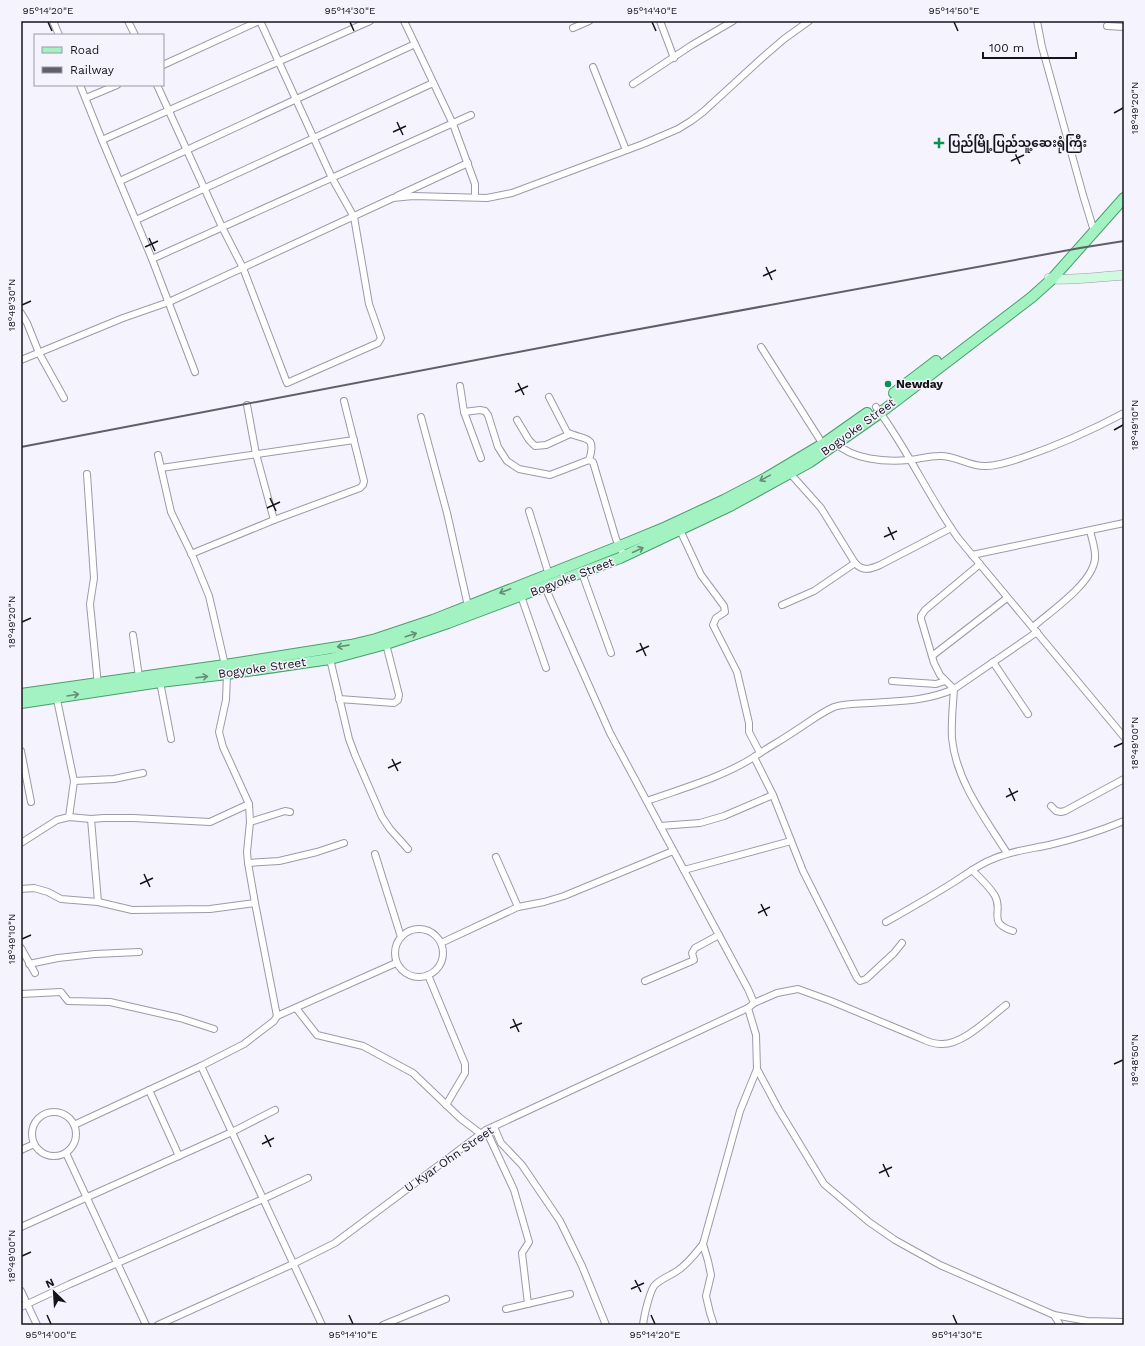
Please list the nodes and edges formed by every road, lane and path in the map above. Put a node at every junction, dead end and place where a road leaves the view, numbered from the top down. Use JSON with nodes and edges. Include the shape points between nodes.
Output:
{"nodes":[{"id":1,"x":53,"y":21,"type":"edge"},
{"id":2,"x":128,"y":21,"type":"edge"},
{"id":3,"x":260,"y":21,"type":"edge"},
{"id":4,"x":370,"y":21,"type":"edge"},
{"id":5,"x":404,"y":21,"type":"edge"},
{"id":6,"x":588,"y":21,"type":"edge"},
{"id":7,"x":660,"y":21,"type":"edge"},
{"id":8,"x":733,"y":21,"type":"edge"},
{"id":9,"x":809,"y":21,"type":"edge"},
{"id":10,"x":1038,"y":21,"type":"edge"},
{"id":11,"x":1107,"y":26,"type":"dead end"},
{"id":12,"x":1124,"y":27,"type":"edge"},
{"id":13,"x":573,"y":28,"type":"dead end"},
{"id":14,"x":59,"y":34,"type":"edge"},
{"id":15,"x":134,"y":34,"type":"edge"},
{"id":16,"x":415,"y":44,"type":"junction"},
{"id":17,"x":674,"y":58,"type":"junction"},
{"id":18,"x":279,"y":61,"type":"junction"},
{"id":19,"x":164,"y":65,"type":"edge"},
{"id":20,"x":593,"y":67,"type":"dead end"},
{"id":21,"x":433,"y":83,"type":"junction"},
{"id":22,"x":633,"y":84,"type":"dead end"},
{"id":23,"x":80,"y":86,"type":"edge"},
{"id":24,"x":115,"y":86,"type":"edge"},
{"id":25,"x":157,"y":86,"type":"edge"},
{"id":26,"x":86,"y":98,"type":"junction"},
{"id":27,"x":296,"y":100,"type":"junction"},
{"id":28,"x":169,"y":110,"type":"junction"},
{"id":29,"x":471,"y":115,"type":"dead end"},
{"id":30,"x":453,"y":124,"type":"junction"},
{"id":31,"x":314,"y":138,"type":"junction"},
{"id":32,"x":102,"y":140,"type":"junction"},
{"id":33,"x":187,"y":150,"type":"junction"},
{"id":34,"x":626,"y":150,"type":"junction"},
{"id":35,"x":468,"y":163,"type":"junction"},
{"id":36,"x":332,"y":178,"type":"junction"},
{"id":37,"x":120,"y":181,"type":"junction"},
{"id":38,"x":204,"y":188,"type":"junction"},
{"id":39,"x":475,"y":197,"type":"junction"},
{"id":40,"x":393,"y":198,"type":"junction"},
{"id":41,"x":1124,"y":198,"type":"edge"},
{"id":42,"x":354,"y":216,"type":"junction"},
{"id":43,"x":136,"y":220,"type":"junction"},
{"id":44,"x":222,"y":227,"type":"junction"},
{"id":45,"x":1094,"y":231,"type":"junction"},
{"id":46,"x":152,"y":259,"type":"junction"},
{"id":47,"x":243,"y":268,"type":"junction"},
{"id":48,"x":1124,"y":275,"type":"edge"},
{"id":49,"x":1052,"y":277,"type":"junction"},
{"id":50,"x":169,"y":302,"type":"junction"},
{"id":51,"x":21,"y":313,"type":"edge"},
{"id":52,"x":761,"y":347,"type":"dead end"},
{"id":53,"x":39,"y":353,"type":"junction"},
{"id":54,"x":21,"y":360,"type":"edge"},
{"id":55,"x":195,"y":372,"type":"dead end"},
{"id":56,"x":460,"y":386,"type":"dead end"},
{"id":57,"x":549,"y":397,"type":"dead end"},
{"id":58,"x":64,"y":398,"type":"dead end"},
{"id":59,"x":344,"y":401,"type":"dead end"},
{"id":60,"x":247,"y":405,"type":"dead end"},
{"id":61,"x":878,"y":410,"type":"junction"},
{"id":62,"x":464,"y":412,"type":"junction"},
{"id":63,"x":1124,"y":413,"type":"edge"},
{"id":64,"x":421,"y":417,"type":"dead end"},
{"id":65,"x":517,"y":420,"type":"dead end"},
{"id":66,"x":570,"y":434,"type":"junction"},
{"id":67,"x":354,"y":440,"type":"junction"},
{"id":68,"x":829,"y":444,"type":"junction"},
{"id":69,"x":256,"y":454,"type":"junction"},
{"id":70,"x":158,"y":455,"type":"dead end"},
{"id":71,"x":481,"y":458,"type":"dead end"},
{"id":72,"x":589,"y":460,"type":"junction"},
{"id":73,"x":910,"y":460,"type":"junction"},
{"id":74,"x":161,"y":468,"type":"junction"},
{"id":75,"x":787,"y":470,"type":"junction"},
{"id":76,"x":87,"y":474,"type":"dead end"},
{"id":77,"x":529,"y":512,"type":"dead end"},
{"id":78,"x":274,"y":520,"type":"junction"},
{"id":79,"x":1124,"y":523,"type":"edge"},
{"id":80,"x":951,"y":528,"type":"junction"},
{"id":81,"x":680,"y":530,"type":"junction"},
{"id":82,"x":1090,"y":531,"type":"junction"},
{"id":83,"x":622,"y":551,"type":"junction"},
{"id":84,"x":191,"y":554,"type":"junction"},
{"id":85,"x":972,"y":555,"type":"junction"},
{"id":86,"x":856,"y":563,"type":"junction"},
{"id":87,"x":980,"y":564,"type":"junction"},
{"id":88,"x":582,"y":573,"type":"junction"},
{"id":89,"x":549,"y":575,"type":"junction"},
{"id":90,"x":545,"y":587,"type":"junction"},
{"id":91,"x":521,"y":596,"type":"junction"},
{"id":92,"x":1008,"y":598,"type":"junction"},
{"id":93,"x":782,"y":605,"type":"dead end"},
{"id":94,"x":468,"y":606,"type":"junction"},
{"id":95,"x":1033,"y":627,"type":"junction"},
{"id":96,"x":1037,"y":632,"type":"junction"},
{"id":97,"x":133,"y":635,"type":"dead end"},
{"id":98,"x":386,"y":644,"type":"junction"},
{"id":99,"x":611,"y":653,"type":"dead end"},
{"id":100,"x":932,"y":656,"type":"junction"},
{"id":101,"x":330,"y":659,"type":"junction"},
{"id":102,"x":993,"y":662,"type":"junction"},
{"id":103,"x":546,"y":668,"type":"dead end"},
{"id":104,"x":226,"y":669,"type":"junction"},
{"id":105,"x":139,"y":677,"type":"junction"},
{"id":106,"x":892,"y":681,"type":"dead end"},
{"id":107,"x":945,"y":681,"type":"junction"},
{"id":108,"x":160,"y":682,"type":"junction"},
{"id":109,"x":98,"y":687,"type":"junction"},
{"id":110,"x":954,"y":689,"type":"junction"},
{"id":111,"x":56,"y":693,"type":"junction"},
{"id":112,"x":21,"y":694,"type":"edge"},
{"id":113,"x":340,"y":699,"type":"junction"},
{"id":114,"x":21,"y":703,"type":"edge"},
{"id":115,"x":1028,"y":714,"type":"dead end"},
{"id":116,"x":1124,"y":737,"type":"edge"},
{"id":117,"x":171,"y":739,"type":"dead end"},
{"id":118,"x":21,"y":751,"type":"edge"},
{"id":119,"x":757,"y":755,"type":"junction"},
{"id":120,"x":143,"y":773,"type":"dead end"},
{"id":121,"x":1124,"y":779,"type":"edge"},
{"id":122,"x":74,"y":781,"type":"junction"},
{"id":123,"x":773,"y":795,"type":"junction"},
{"id":124,"x":646,"y":801,"type":"junction"},
{"id":125,"x":31,"y":802,"type":"dead end"},
{"id":126,"x":249,"y":804,"type":"junction"},
{"id":127,"x":1051,"y":806,"type":"dead end"},
{"id":128,"x":290,"y":812,"type":"dead end"},
{"id":129,"x":69,"y":818,"type":"junction"},
{"id":130,"x":91,"y":820,"type":"junction"},
{"id":131,"x":1124,"y":821,"type":"edge"},
{"id":132,"x":250,"y":822,"type":"junction"},
{"id":133,"x":660,"y":826,"type":"junction"},
{"id":134,"x":791,"y":841,"type":"junction"},
{"id":135,"x":21,"y":843,"type":"edge"},
{"id":136,"x":344,"y":843,"type":"dead end"},
{"id":137,"x":408,"y":849,"type":"dead end"},
{"id":138,"x":673,"y":851,"type":"junction"},
{"id":139,"x":1007,"y":853,"type":"junction"},
{"id":140,"x":375,"y":854,"type":"dead end"},
{"id":141,"x":496,"y":857,"type":"dead end"},
{"id":142,"x":248,"y":863,"type":"junction"},
{"id":143,"x":684,"y":870,"type":"junction"},
{"id":144,"x":972,"y":870,"type":"junction"},
{"id":145,"x":21,"y":889,"type":"edge"},
{"id":146,"x":98,"y":902,"type":"junction"},
{"id":147,"x":255,"y":903,"type":"junction"},
{"id":148,"x":518,"y":907,"type":"junction"},
{"id":149,"x":886,"y":922,"type":"dead end"},
{"id":150,"x":1013,"y":931,"type":"dead end"},
{"id":151,"x":719,"y":935,"type":"junction"},
{"id":152,"x":401,"y":937,"type":"junction"},
{"id":153,"x":441,"y":943,"type":"junction"},
{"id":154,"x":902,"y":943,"type":"dead end"},
{"id":155,"x":21,"y":948,"type":"edge"},
{"id":156,"x":139,"y":952,"type":"dead end"},
{"id":157,"x":396,"y":963,"type":"junction"},
{"id":158,"x":29,"y":964,"type":"junction"},
{"id":159,"x":35,"y":973,"type":"dead end"},
{"id":160,"x":428,"y":975,"type":"junction"},
{"id":161,"x":645,"y":981,"type":"dead end"},
{"id":162,"x":21,"y":994,"type":"edge"},
{"id":163,"x":754,"y":1003,"type":"junction"},
{"id":164,"x":1006,"y":1005,"type":"dead end"},
{"id":165,"x":296,"y":1008,"type":"junction"},
{"id":166,"x":748,"y":1008,"type":"junction"},
{"id":167,"x":277,"y":1016,"type":"junction"},
{"id":168,"x":214,"y":1029,"type":"dead end"},
{"id":169,"x":201,"y":1066,"type":"junction"},
{"id":170,"x":757,"y":1069,"type":"junction"},
{"id":171,"x":149,"y":1090,"type":"junction"},
{"id":172,"x":446,"y":1105,"type":"junction"},
{"id":173,"x":275,"y":1110,"type":"dead end"},
{"id":174,"x":74,"y":1125,"type":"junction"},
{"id":175,"x":494,"y":1126,"type":"junction"},
{"id":176,"x":232,"y":1132,"type":"junction"},
{"id":177,"x":484,"y":1132,"type":"junction"},
{"id":178,"x":34,"y":1144,"type":"junction"},
{"id":179,"x":21,"y":1150,"type":"edge"},
{"id":180,"x":66,"y":1153,"type":"junction"},
{"id":181,"x":179,"y":1156,"type":"junction"},
{"id":182,"x":308,"y":1178,"type":"dead end"},
{"id":183,"x":87,"y":1197,"type":"junction"},
{"id":184,"x":263,"y":1199,"type":"junction"},
{"id":185,"x":21,"y":1227,"type":"edge"},
{"id":186,"x":703,"y":1244,"type":"junction"},
{"id":187,"x":117,"y":1264,"type":"junction"},
{"id":188,"x":293,"y":1264,"type":"junction"},
{"id":189,"x":21,"y":1291,"type":"edge"},
{"id":190,"x":570,"y":1294,"type":"dead end"},
{"id":191,"x":446,"y":1299,"type":"dead end"},
{"id":192,"x":28,"y":1304,"type":"junction"},
{"id":193,"x":528,"y":1304,"type":"junction"},
{"id":194,"x":21,"y":1307,"type":"edge"},
{"id":195,"x":506,"y":1309,"type":"dead end"},
{"id":196,"x":1054,"y":1315,"type":"junction"},
{"id":197,"x":1124,"y":1322,"type":"edge"},
{"id":198,"x":37,"y":1325,"type":"edge"},
{"id":199,"x":146,"y":1325,"type":"edge"},
{"id":200,"x":158,"y":1325,"type":"edge"},
{"id":201,"x":322,"y":1325,"type":"edge"},
{"id":202,"x":383,"y":1325,"type":"edge"},
{"id":203,"x":606,"y":1325,"type":"edge"},
{"id":204,"x":642,"y":1325,"type":"edge"},
{"id":205,"x":714,"y":1325,"type":"edge"},
{"id":206,"x":1060,"y":1325,"type":"edge"}],
"edges":[{"from":1,"to":14,"type":"street"},
{"from":2,"to":15,"type":"street"},
{"from":3,"to":18,"type":"street"},
{"from":3,"to":19,"type":"street"},
{"from":4,"to":18,"type":"street"},
{"from":5,"to":16,"type":"street"},
{"from":6,"to":13,"type":"street"},
{"from":7,"to":17,"type":"street"},
{"from":8,"to":17,"type":"street"},
{"from":9,"to":34,"type":"street","via":[[762,58],[691,121],[663,136]]},
{"from":10,"to":45,"type":"street","via":[[1042,47]]},
{"from":11,"to":12,"type":"street"},
{"from":16,"to":21,"type":"street"},
{"from":16,"to":27,"type":"street"},
{"from":17,"to":22,"type":"street"},
{"from":18,"to":27,"type":"street"},
{"from":18,"to":28,"type":"street"},
{"from":20,"to":34,"type":"street"},
{"from":21,"to":30,"type":"street"},
{"from":21,"to":31,"type":"street"},
{"from":23,"to":26,"type":"street"},
{"from":24,"to":26,"type":"street"},
{"from":25,"to":28,"type":"street"},
{"from":26,"to":32,"type":"street"},
{"from":27,"to":31,"type":"street"},
{"from":27,"to":33,"type":"street"},
{"from":28,"to":32,"type":"street"},
{"from":28,"to":33,"type":"street"},
{"from":29,"to":30,"type":"street"},
{"from":30,"to":35,"type":"street"},
{"from":30,"to":36,"type":"street"},
{"from":31,"to":36,"type":"street"},
{"from":31,"to":38,"type":"street"},
{"from":32,"to":37,"type":"street"},
{"from":33,"to":37,"type":"street"},
{"from":33,"to":38,"type":"street"},
{"from":34,"to":39,"type":"street","via":[[512,193],[487,198]]},
{"from":35,"to":39,"type":"street","via":[[475,184]]},
{"from":35,"to":40,"type":"street"},
{"from":36,"to":42,"type":"street"},
{"from":36,"to":44,"type":"street"},
{"from":37,"to":43,"type":"street"},
{"from":38,"to":43,"type":"street"},
{"from":38,"to":44,"type":"street"},
{"from":39,"to":40,"type":"street"},
{"from":40,"to":42,"type":"street"},
{"from":41,"to":45,"type":"main road","name":"Bogyoke Street"},
{"from":42,"to":47,"type":"street"},
{"from":42,"to":47,"type":"street","via":[[369,304],[381,338],[378,343],[287,383]]},
{"from":43,"to":46,"type":"street"},
{"from":44,"to":46,"type":"street"},
{"from":44,"to":47,"type":"street"},
{"from":45,"to":49,"type":"main road","name":"Bogyoke Street"},
{"from":46,"to":50,"type":"street"},
{"from":47,"to":50,"type":"street"},
{"from":48,"to":49,"type":"street"},
{"from":49,"to":61,"type":"main road","name":"Bogyoke Street","via":[[1032,297],[953,352]]},
{"from":50,"to":53,"type":"street"},
{"from":50,"to":55,"type":"street"},
{"from":51,"to":53,"type":"street"},
{"from":52,"to":68,"type":"street"},
{"from":53,"to":54,"type":"street"},
{"from":53,"to":58,"type":"street"},
{"from":56,"to":62,"type":"street"},
{"from":57,"to":66,"type":"street"},
{"from":59,"to":67,"type":"street"},
{"from":60,"to":69,"type":"street"},
{"from":61,"to":68,"type":"main road","name":"Bogyoke Street"},
{"from":61,"to":73,"type":"street"},
{"from":62,"to":71,"type":"street"},
{"from":62,"to":72,"type":"street","via":[[485,411],[498,448],[507,460],[519,469],[550,475]]},
{"from":63,"to":73,"type":"street","via":[[1076,437],[1008,462],[987,466],[972,465],[938,456]]},
{"from":64,"to":94,"type":"street","via":[[447,513]]},
{"from":65,"to":66,"type":"street","via":[[534,446],[546,445]]},
{"from":66,"to":72,"type":"street","via":[[588,438],[592,452]]},
{"from":67,"to":69,"type":"street"},
{"from":67,"to":78,"type":"street","via":[[364,481],[360,488]]},
{"from":68,"to":73,"type":"street","via":[[865,457]]},
{"from":68,"to":75,"type":"main road","name":"Bogyoke Street"},
{"from":69,"to":74,"type":"street"},
{"from":69,"to":78,"type":"street"},
{"from":70,"to":74,"type":"street"},
{"from":72,"to":83,"type":"street","via":[[593,462]]},
{"from":73,"to":80,"type":"street"},
{"from":74,"to":84,"type":"street","via":[[171,512]]},
{"from":75,"to":81,"type":"main road","name":"Bogyoke Street","via":[[730,506]]},
{"from":75,"to":83,"type":"main road","name":"Bogyoke Street","one_way":true},
{"from":75,"to":86,"type":"street","via":[[821,508]]},
{"from":76,"to":109,"type":"street","via":[[94,578],[90,604]]},
{"from":77,"to":89,"type":"street"},
{"from":78,"to":84,"type":"street"},
{"from":79,"to":82,"type":"street"},
{"from":80,"to":85,"type":"street"},
{"from":80,"to":86,"type":"street","via":[[876,567],[864,569]]},
{"from":83,"to":81,"type":"main road","name":"Bogyoke Street","one_way":true},
{"from":81,"to":119,"type":"street","via":[[700,576],[724,606],[725,612],[716,618],[713,625],[738,672],[749,732]]},
{"from":82,"to":85,"type":"street"},
{"from":82,"to":95,"type":"street","via":[[1095,556],[1092,569],[1074,593]]},
{"from":83,"to":88,"type":"main road","name":"Bogyoke Street"},
{"from":83,"to":89,"type":"main road","name":"Bogyoke Street"},
{"from":84,"to":104,"type":"street","via":[[209,596]]},
{"from":85,"to":87,"type":"street"},
{"from":86,"to":93,"type":"street","via":[[814,591]]},
{"from":87,"to":92,"type":"street"},
{"from":87,"to":100,"type":"street","via":[[921,616]]},
{"from":88,"to":90,"type":"main road","name":"Bogyoke Street"},
{"from":88,"to":99,"type":"street"},
{"from":89,"to":94,"type":"main road","name":"Bogyoke Street","one_way":true},
{"from":90,"to":91,"type":"main road","name":"Bogyoke Street"},
{"from":90,"to":124,"type":"street","via":[[610,733]]},
{"from":98,"to":91,"type":"main road","name":"Bogyoke Street","one_way":true},
{"from":91,"to":103,"type":"street"},
{"from":92,"to":95,"type":"street"},
{"from":92,"to":100,"type":"street"},
{"from":94,"to":104,"type":"main road","name":"Bogyoke Street","one_way":true,"via":[[434,620],[376,638]]},
{"from":95,"to":96,"type":"street"},
{"from":96,"to":102,"type":"street"},
{"from":96,"to":116,"type":"street"},
{"from":97,"to":105,"type":"street"},
{"from":98,"to":101,"type":"main road","name":"Bogyoke Street"},
{"from":98,"to":113,"type":"street","via":[[399,695],[398,700],[394,703]]},
{"from":100,"to":107,"type":"street","via":[[937,670]]},
{"from":101,"to":104,"type":"main road","name":"Bogyoke Street"},
{"from":101,"to":113,"type":"street"},
{"from":102,"to":110,"type":"street"},
{"from":102,"to":115,"type":"street"},
{"from":104,"to":105,"type":"main road","name":"Bogyoke Street"},
{"from":108,"to":104,"type":"main road","name":"Bogyoke Street","one_way":true},
{"from":104,"to":126,"type":"street","via":[[226,700],[219,732],[223,747]]},
{"from":105,"to":109,"type":"main road","name":"Bogyoke Street"},
{"from":106,"to":107,"type":"street","via":[[936,684]]},
{"from":107,"to":110,"type":"street"},
{"from":108,"to":109,"type":"main road","name":"Bogyoke Street"},
{"from":108,"to":117,"type":"street"},
{"from":109,"to":111,"type":"main road","name":"Bogyoke Street"},
{"from":110,"to":119,"type":"street","via":[[927,698],[840,706],[823,713]]},
{"from":110,"to":139,"type":"street","via":[[952,738],[957,763],[967,788]]},
{"from":111,"to":112,"type":"main road","name":"Bogyoke Street"},
{"from":111,"to":114,"type":"main road","name":"Bogyoke Street"},
{"from":111,"to":122,"type":"street"},
{"from":113,"to":137,"type":"street","via":[[349,740],[382,817]]},
{"from":118,"to":125,"type":"street"},
{"from":119,"to":123,"type":"street"},
{"from":119,"to":124,"type":"street","via":[[704,781]]},
{"from":120,"to":122,"type":"street","via":[[114,779]]},
{"from":121,"to":127,"type":"street","via":[[1065,811],[1056,812]]},
{"from":122,"to":129,"type":"street"},
{"from":123,"to":133,"type":"street","via":[[724,816],[700,823]]},
{"from":123,"to":134,"type":"street"},
{"from":124,"to":133,"type":"street"},
{"from":126,"to":130,"type":"street","via":[[210,822],[133,818]]},
{"from":126,"to":132,"type":"street"},
{"from":128,"to":132,"type":"street","via":[[285,811]]},
{"from":129,"to":130,"type":"street"},
{"from":129,"to":135,"type":"street","via":[[57,820]]},
{"from":130,"to":146,"type":"street"},
{"from":131,"to":139,"type":"street","via":[[1075,838]]},
{"from":132,"to":142,"type":"street"},
{"from":133,"to":138,"type":"street"},
{"from":134,"to":143,"type":"street"},
{"from":134,"to":154,"type":"street","via":[[803,871],[860,981],[866,980]]},
{"from":136,"to":142,"type":"street","via":[[279,861]]},
{"from":138,"to":143,"type":"street"},
{"from":138,"to":148,"type":"street","via":[[564,896]]},
{"from":139,"to":144,"type":"street"},
{"from":140,"to":152,"type":"street"},
{"from":141,"to":148,"type":"street"},
{"from":142,"to":147,"type":"street"},
{"from":143,"to":151,"type":"street"},
{"from":144,"to":149,"type":"street"},
{"from":144,"to":150,"type":"street","via":[[996,897],[997,918],[1003,928]]},
{"from":145,"to":146,"type":"street","via":[[34,888],[61,899]]},
{"from":146,"to":147,"type":"street","via":[[132,910],[210,909]]},
{"from":147,"to":167,"type":"street"},
{"from":148,"to":153,"type":"street"},
{"from":151,"to":161,"type":"street","via":[[695,948],[692,962]]},
{"from":151,"to":163,"type":"street"},
{"from":152,"to":153,"type":"street","via":[[409,931],[418,929],[427,931]]},
{"from":152,"to":157,"type":"street","via":[[394,954]]},
{"from":153,"to":160,"type":"street","via":[[441,962],[436,970]]},
{"from":155,"to":158,"type":"street"},
{"from":156,"to":158,"type":"street","via":[[58,958]]},
{"from":157,"to":160,"type":"street","via":[[410,976]]},
{"from":157,"to":165,"type":"street"},
{"from":158,"to":159,"type":"street"},
{"from":160,"to":172,"type":"street","via":[[464,1064],[465,1073]]},
{"from":162,"to":168,"type":"street","via":[[61,992],[68,1001],[110,1002],[180,1018]]},
{"from":163,"to":164,"type":"street","name":"U Kyar Ohn Street","via":[[777,993],[798,988],[932,1043],[941,1044],[949,1044],[962,1038]]},
{"from":163,"to":166,"type":"street","name":"U Kyar Ohn Street"},
{"from":165,"to":167,"type":"street"},
{"from":165,"to":172,"type":"street","via":[[316,1035],[362,1046],[413,1073]]},
{"from":166,"to":170,"type":"street","via":[[756,1034]]},
{"from":166,"to":175,"type":"street","name":"U Kyar Ohn Street"},
{"from":167,"to":169,"type":"street","via":[[244,1044]]},
{"from":169,"to":171,"type":"street"},
{"from":169,"to":176,"type":"street"},
{"from":170,"to":186,"type":"street","via":[[740,1111]]},
{"from":170,"to":196,"type":"street","via":[[824,1184],[869,1222],[940,1265]]},
{"from":171,"to":174,"type":"street"},
{"from":171,"to":181,"type":"street"},
{"from":172,"to":177,"type":"street","via":[[460,1118]]},
{"from":173,"to":176,"type":"street"},
{"from":174,"to":178,"type":"street","via":[[67,1116],[56,1112],[44,1114],[36,1122],[32,1132]]},
{"from":174,"to":180,"type":"street","via":[[75,1140]]},
{"from":175,"to":177,"type":"street","name":"U Kyar Ohn Street"},
{"from":175,"to":203,"type":"street","via":[[501,1143],[522,1165],[560,1221]]},
{"from":176,"to":181,"type":"street"},
{"from":176,"to":184,"type":"street"},
{"from":177,"to":188,"type":"street","name":"U Kyar Ohn Street","via":[[335,1243]]},
{"from":177,"to":193,"type":"street","via":[[514,1190],[529,1242],[522,1253]]},
{"from":178,"to":179,"type":"street"},
{"from":178,"to":180,"type":"street","via":[[42,1153],[54,1156]]},
{"from":180,"to":183,"type":"street"},
{"from":181,"to":183,"type":"street"},
{"from":182,"to":184,"type":"street"},
{"from":183,"to":185,"type":"street"},
{"from":183,"to":187,"type":"street"},
{"from":184,"to":187,"type":"street"},
{"from":184,"to":188,"type":"street"},
{"from":186,"to":204,"type":"street","via":[[691,1260],[654,1286]]},
{"from":186,"to":205,"type":"street","via":[[711,1275],[706,1296]]},
{"from":187,"to":192,"type":"street"},
{"from":187,"to":199,"type":"street"},
{"from":188,"to":200,"type":"street","name":"U Kyar Ohn Street"},
{"from":188,"to":201,"type":"street"},
{"from":189,"to":192,"type":"street"},
{"from":190,"to":193,"type":"street"},
{"from":191,"to":202,"type":"street"},
{"from":192,"to":194,"type":"street"},
{"from":192,"to":198,"type":"street"},
{"from":193,"to":195,"type":"street"},
{"from":196,"to":197,"type":"street","via":[[1087,1321]]},
{"from":196,"to":206,"type":"street"}]}
